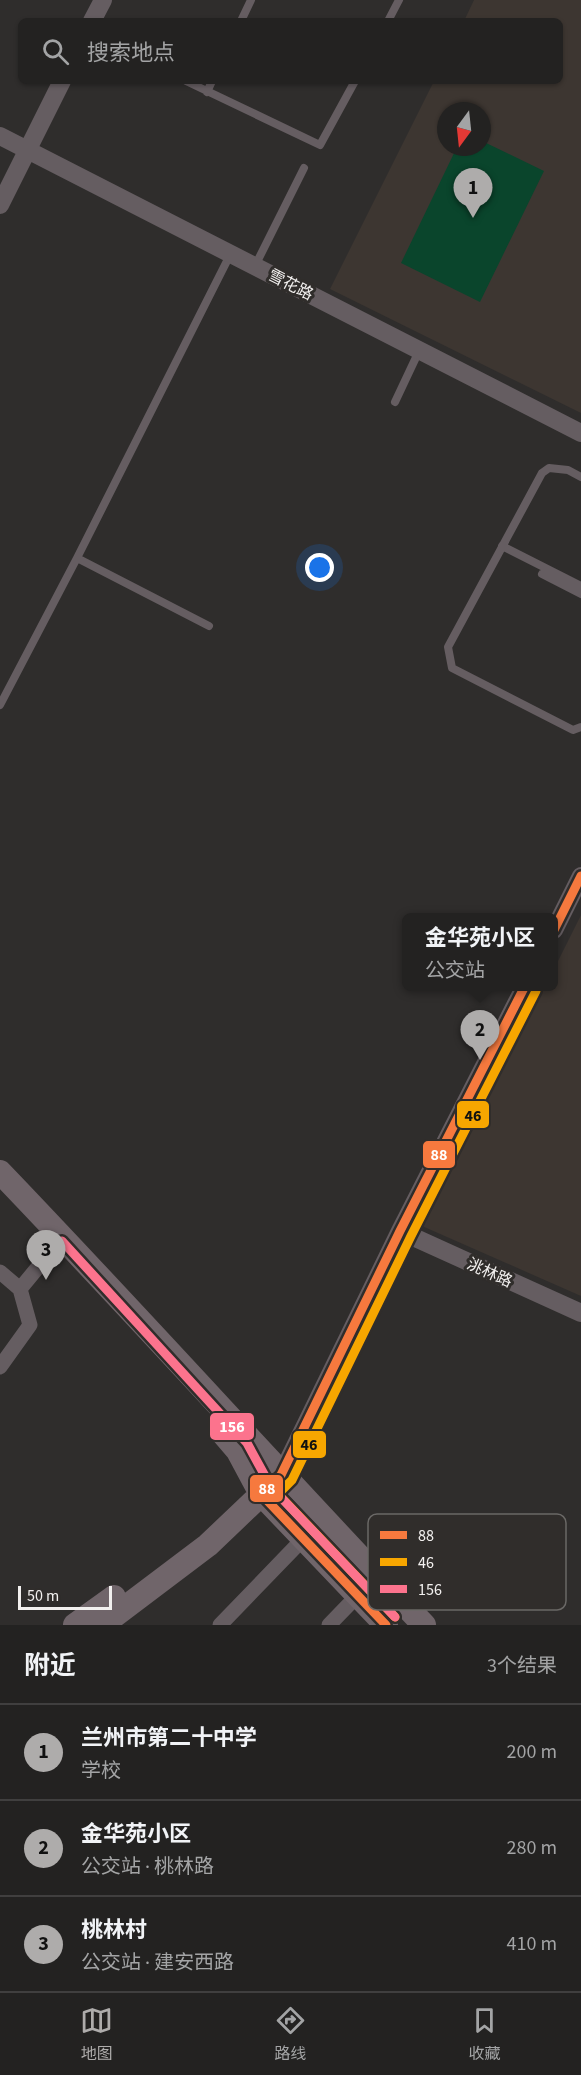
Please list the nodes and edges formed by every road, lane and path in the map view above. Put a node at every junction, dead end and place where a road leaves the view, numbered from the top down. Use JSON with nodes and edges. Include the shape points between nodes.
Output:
{"nodes":[{"id":1,"x":103,"y":0,"type":"edge"},
{"id":2,"x":251,"y":0,"type":"edge"},
{"id":3,"x":399,"y":0,"type":"edge"},
{"id":4,"x":94,"y":18,"type":"edge"},
{"id":5,"x":242,"y":18,"type":"edge"},
{"id":6,"x":390,"y":18,"type":"edge"},
{"id":7,"x":61,"y":84,"type":"edge"},
{"id":8,"x":192,"y":84,"type":"edge"},
{"id":9,"x":211,"y":84,"type":"edge"},
{"id":10,"x":353,"y":84,"type":"edge"},
{"id":11,"x":207,"y":92,"type":"junction"},
{"id":12,"x":0,"y":136,"type":"edge"},
{"id":13,"x":28,"y":150,"type":"junction"},
{"id":14,"x":304,"y":168,"type":"dead end"},
{"id":15,"x":0,"y":205,"type":"edge"},
{"id":16,"x":231,"y":254,"type":"junction"},
{"id":17,"x":255,"y":266,"type":"junction"},
{"id":18,"x":419,"y":350,"type":"junction"},
{"id":19,"x":395,"y":402,"type":"dead end"},
{"id":20,"x":581,"y":433,"type":"edge"},
{"id":21,"x":581,"y":477,"type":"edge"},
{"id":22,"x":502,"y":546,"type":"junction"},
{"id":23,"x":77,"y":558,"type":"junction"},
{"id":24,"x":542,"y":573,"type":"dead end"},
{"id":25,"x":581,"y":586,"type":"edge"},
{"id":26,"x":581,"y":594,"type":"edge"},
{"id":27,"x":209,"y":626,"type":"dead end"},
{"id":28,"x":0,"y":705,"type":"edge"},
{"id":29,"x":581,"y":727,"type":"edge"},
{"id":30,"x":581,"y":876,"type":"edge"},
{"id":31,"x":558,"y":922,"type":"edge"},
{"id":32,"x":523,"y":991,"type":"edge"},
{"id":33,"x":0,"y":1172,"type":"edge"},
{"id":34,"x":0,"y":1193,"type":"edge"},
{"id":35,"x":400,"y":1231,"type":"junction"},
{"id":36,"x":53,"y":1249,"type":"junction"},
{"id":37,"x":0,"y":1272,"type":"edge"},
{"id":38,"x":20,"y":1289,"type":"junction"},
{"id":39,"x":581,"y":1313,"type":"edge"},
{"id":40,"x":0,"y":1367,"type":"edge"},
{"id":41,"x":282,"y":1475,"type":"junction"},
{"id":42,"x":261,"y":1494,"type":"junction"},
{"id":43,"x":303,"y":1539,"type":"junction"},
{"id":44,"x":368,"y":1566,"type":"edge"},
{"id":45,"x":358,"y":1595,"type":"junction"},
{"id":46,"x":368,"y":1606,"type":"edge"},
{"id":47,"x":372,"y":1610,"type":"edge"},
{"id":48,"x":410,"y":1610,"type":"edge"},
{"id":49,"x":75,"y":1625,"type":"edge"},
{"id":50,"x":102,"y":1625,"type":"edge"},
{"id":51,"x":220,"y":1625,"type":"edge"},
{"id":52,"x":329,"y":1625,"type":"edge"},
{"id":53,"x":386,"y":1625,"type":"edge"},
{"id":54,"x":424,"y":1625,"type":"edge"}],
"edges":[{"from":1,"to":4,"type":"street"},
{"from":2,"to":5,"type":"lane"},
{"from":3,"to":6,"type":"lane"},
{"from":7,"to":13,"type":"street"},
{"from":8,"to":11,"type":"lane"},
{"from":9,"to":11,"type":"lane"},
{"from":10,"to":11,"type":"lane","via":[[320,145]]},
{"from":12,"to":13,"type":"street","name":"雪花路"},
{"from":13,"to":15,"type":"street"},
{"from":13,"to":16,"type":"street","name":"雪花路"},
{"from":14,"to":17,"type":"lane"},
{"from":16,"to":17,"type":"street","name":"雪花路"},
{"from":16,"to":23,"type":"lane"},
{"from":17,"to":18,"type":"street","name":"雪花路"},
{"from":18,"to":19,"type":"lane"},
{"from":18,"to":20,"type":"street","name":"雪花路"},
{"from":21,"to":22,"type":"lane","via":[[568,470],[549,468],[542,473]]},
{"from":22,"to":25,"type":"lane"},
{"from":22,"to":29,"type":"lane","via":[[448,647],[452,668],[573,730]]},
{"from":23,"to":27,"type":"lane"},
{"from":23,"to":28,"type":"lane"},
{"from":24,"to":26,"type":"lane"},
{"from":30,"to":31,"type":"street"},
{"from":32,"to":35,"type":"street"},
{"from":33,"to":41,"type":"main road"},
{"from":34,"to":36,"type":"main road"},
{"from":35,"to":39,"type":"street","name":"洮林路"},
{"from":35,"to":41,"type":"street"},
{"from":36,"to":38,"type":"street"},
{"from":36,"to":42,"type":"main road","via":[[238,1451]]},
{"from":37,"to":38,"type":"street"},
{"from":38,"to":40,"type":"street","via":[[30,1325]]},
{"from":41,"to":42,"type":"main road"},
{"from":41,"to":44,"type":"main road"},
{"from":42,"to":43,"type":"main road"},
{"from":42,"to":49,"type":"main road"},
{"from":42,"to":50,"type":"main road","via":[[208,1545]]},
{"from":43,"to":45,"type":"main road"},
{"from":43,"to":51,"type":"street"},
{"from":45,"to":46,"type":"main road"},
{"from":45,"to":52,"type":"street"},
{"from":47,"to":53,"type":"main road"},
{"from":48,"to":54,"type":"main road"}]}
